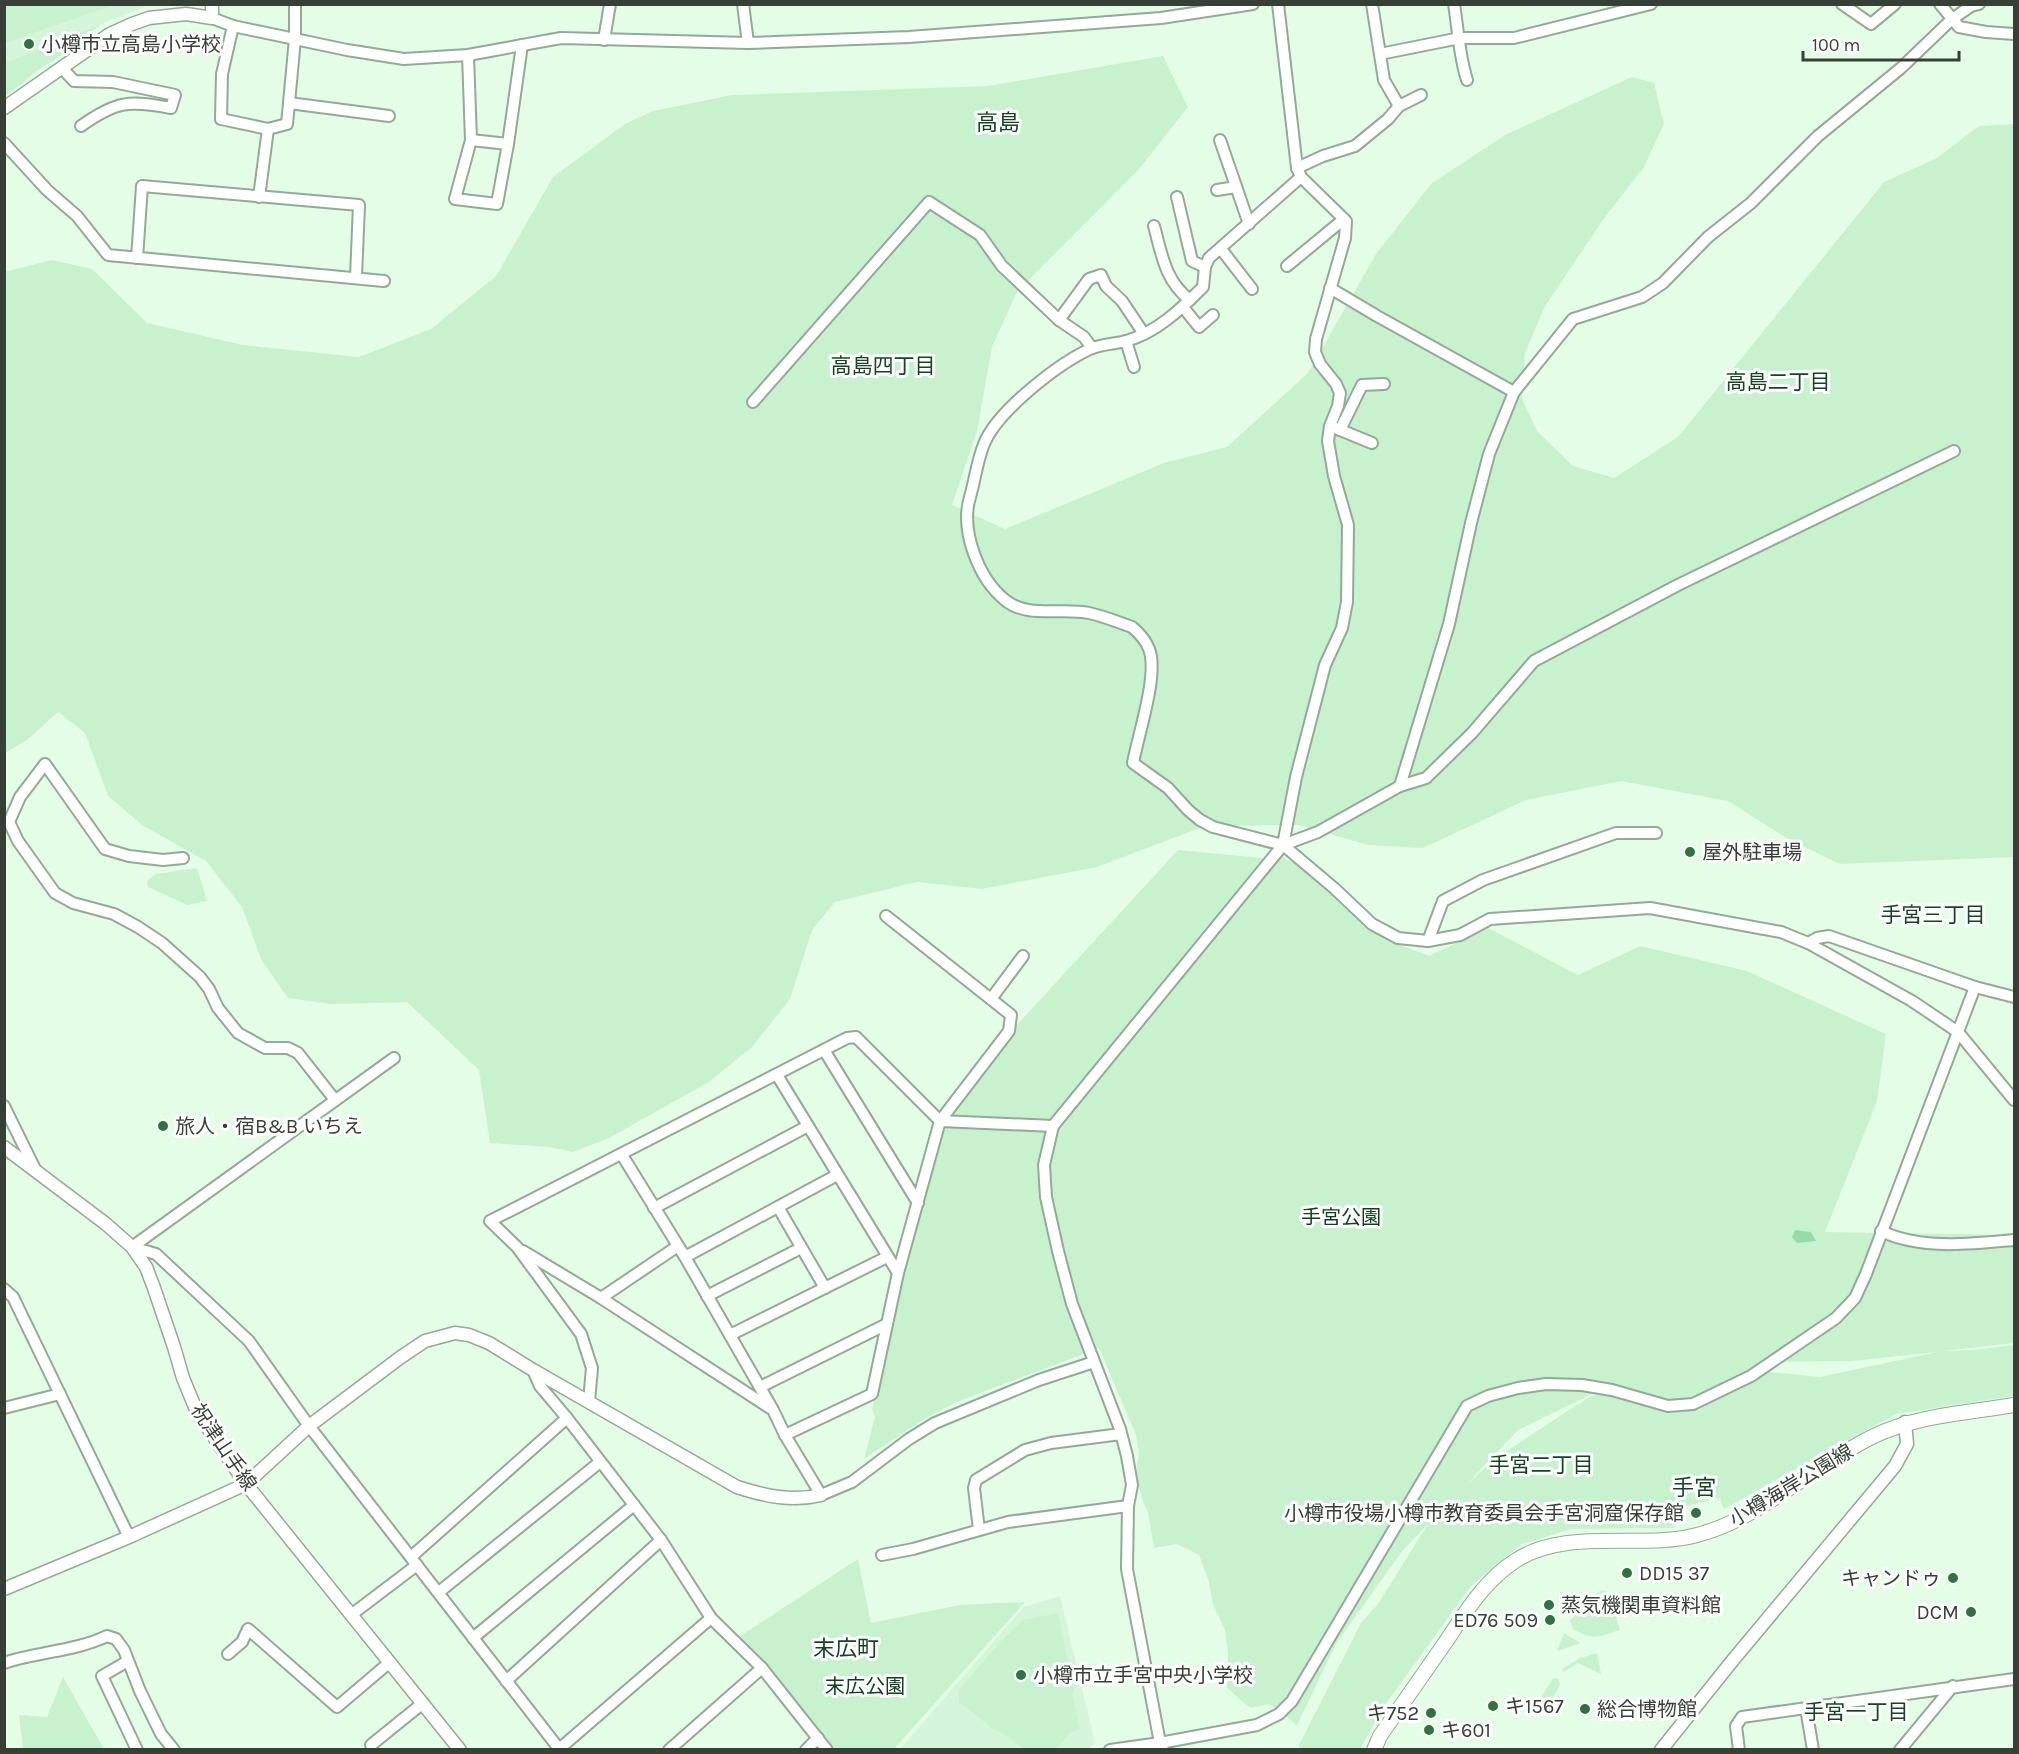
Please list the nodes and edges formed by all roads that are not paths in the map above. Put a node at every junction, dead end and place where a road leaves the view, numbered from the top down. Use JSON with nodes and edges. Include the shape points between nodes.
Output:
{"nodes":[{"id":1,"x":212,"y":4,"type":"edge"},
{"id":2,"x":295,"y":4,"type":"edge"},
{"id":3,"x":610,"y":4,"type":"edge"},
{"id":4,"x":743,"y":4,"type":"edge"},
{"id":5,"x":1253,"y":4,"type":"edge"},
{"id":6,"x":1278,"y":4,"type":"edge"},
{"id":7,"x":1372,"y":4,"type":"edge"},
{"id":8,"x":1454,"y":4,"type":"edge"},
{"id":9,"x":1651,"y":4,"type":"edge"},
{"id":10,"x":1842,"y":4,"type":"edge"},
{"id":11,"x":1895,"y":4,"type":"edge"},
{"id":12,"x":1940,"y":4,"type":"edge"},
{"id":13,"x":1979,"y":4,"type":"edge"},
{"id":14,"x":212,"y":18,"type":"junction"},
{"id":15,"x":1951,"y":20,"type":"junction"},
{"id":16,"x":233,"y":26,"type":"junction"},
{"id":17,"x":2014,"y":34,"type":"edge"},
{"id":18,"x":1460,"y":38,"type":"junction"},
{"id":19,"x":295,"y":39,"type":"junction"},
{"id":20,"x":604,"y":39,"type":"junction"},
{"id":21,"x":748,"y":43,"type":"junction"},
{"id":22,"x":522,"y":45,"type":"junction"},
{"id":23,"x":1380,"y":54,"type":"junction"},
{"id":24,"x":468,"y":55,"type":"junction"},
{"id":25,"x":62,"y":68,"type":"junction"},
{"id":26,"x":1467,"y":80,"type":"dead end"},
{"id":27,"x":1421,"y":95,"type":"dead end"},
{"id":28,"x":289,"y":103,"type":"junction"},
{"id":29,"x":1399,"y":106,"type":"junction"},
{"id":30,"x":4,"y":108,"type":"edge"},
{"id":31,"x":388,"y":116,"type":"dead end"},
{"id":32,"x":81,"y":126,"type":"dead end"},
{"id":33,"x":268,"y":129,"type":"junction"},
{"id":34,"x":471,"y":140,"type":"junction"},
{"id":35,"x":1220,"y":140,"type":"dead end"},
{"id":36,"x":4,"y":143,"type":"edge"},
{"id":37,"x":508,"y":144,"type":"junction"},
{"id":38,"x":1299,"y":173,"type":"junction"},
{"id":39,"x":1236,"y":187,"type":"junction"},
{"id":40,"x":1217,"y":190,"type":"dead end"},
{"id":41,"x":259,"y":197,"type":"junction"},
{"id":42,"x":1177,"y":197,"type":"dead end"},
{"id":43,"x":1344,"y":219,"type":"junction"},
{"id":44,"x":1249,"y":224,"type":"junction"},
{"id":45,"x":1155,"y":226,"type":"dead end"},
{"id":46,"x":1221,"y":249,"type":"junction"},
{"id":47,"x":137,"y":258,"type":"junction"},
{"id":48,"x":1287,"y":266,"type":"dead end"},
{"id":49,"x":1205,"y":267,"type":"junction"},
{"id":50,"x":356,"y":277,"type":"junction"},
{"id":51,"x":384,"y":281,"type":"dead end"},
{"id":52,"x":1330,"y":288,"type":"junction"},
{"id":53,"x":1252,"y":289,"type":"dead end"},
{"id":54,"x":1187,"y":304,"type":"junction"},
{"id":55,"x":1213,"y":315,"type":"dead end"},
{"id":56,"x":1059,"y":320,"type":"junction"},
{"id":57,"x":1144,"y":334,"type":"junction"},
{"id":58,"x":1126,"y":341,"type":"junction"},
{"id":59,"x":1092,"y":348,"type":"junction"},
{"id":60,"x":1134,"y":367,"type":"dead end"},
{"id":61,"x":1384,"y":384,"type":"dead end"},
{"id":62,"x":1514,"y":392,"type":"junction"},
{"id":63,"x":753,"y":402,"type":"dead end"},
{"id":64,"x":1335,"y":428,"type":"junction"},
{"id":65,"x":1372,"y":443,"type":"dead end"},
{"id":66,"x":1953,"y":451,"type":"dead end"},
{"id":67,"x":1400,"y":786,"type":"junction"},
{"id":68,"x":1656,"y":833,"type":"dead end"},
{"id":69,"x":1283,"y":845,"type":"junction"},
{"id":70,"x":183,"y":858,"type":"dead end"},
{"id":71,"x":886,"y":916,"type":"dead end"},
{"id":72,"x":1428,"y":941,"type":"junction"},
{"id":73,"x":1808,"y":944,"type":"junction"},
{"id":74,"x":1023,"y":956,"type":"dead end"},
{"id":75,"x":1975,"y":987,"type":"junction"},
{"id":76,"x":2014,"y":997,"type":"edge"},
{"id":77,"x":991,"y":999,"type":"junction"},
{"id":78,"x":1958,"y":1032,"type":"junction"},
{"id":79,"x":824,"y":1050,"type":"junction"},
{"id":80,"x":394,"y":1058,"type":"dead end"},
{"id":81,"x":777,"y":1075,"type":"junction"},
{"id":82,"x":335,"y":1100,"type":"junction"},
{"id":83,"x":2014,"y":1100,"type":"edge"},
{"id":84,"x":4,"y":1106,"type":"edge"},
{"id":85,"x":940,"y":1121,"type":"junction"},
{"id":86,"x":808,"y":1126,"type":"junction"},
{"id":87,"x":1053,"y":1126,"type":"junction"},
{"id":88,"x":4,"y":1147,"type":"edge"},
{"id":89,"x":622,"y":1155,"type":"junction"},
{"id":90,"x":36,"y":1172,"type":"junction"},
{"id":91,"x":837,"y":1175,"type":"junction"},
{"id":92,"x":918,"y":1203,"type":"junction"},
{"id":93,"x":778,"y":1207,"type":"junction"},
{"id":94,"x":654,"y":1208,"type":"junction"},
{"id":95,"x":1881,"y":1231,"type":"junction"},
{"id":96,"x":2014,"y":1239,"type":"edge"},
{"id":97,"x":678,"y":1246,"type":"junction"},
{"id":98,"x":132,"y":1247,"type":"junction"},
{"id":99,"x":518,"y":1247,"type":"junction"},
{"id":100,"x":801,"y":1248,"type":"junction"},
{"id":101,"x":685,"y":1257,"type":"junction"},
{"id":102,"x":887,"y":1257,"type":"junction"},
{"id":103,"x":898,"y":1273,"type":"junction"},
{"id":104,"x":825,"y":1288,"type":"junction"},
{"id":105,"x":7,"y":1296,"type":"edge"},
{"id":106,"x":707,"y":1296,"type":"junction"},
{"id":107,"x":601,"y":1298,"type":"junction"},
{"id":108,"x":886,"y":1324,"type":"junction"},
{"id":109,"x":730,"y":1335,"type":"junction"},
{"id":110,"x":1094,"y":1362,"type":"junction"},
{"id":111,"x":533,"y":1370,"type":"junction"},
{"id":112,"x":760,"y":1387,"type":"junction"},
{"id":113,"x":60,"y":1394,"type":"junction"},
{"id":114,"x":589,"y":1401,"type":"junction"},
{"id":115,"x":2014,"y":1405,"type":"edge"},
{"id":116,"x":4,"y":1408,"type":"edge"},
{"id":117,"x":773,"y":1410,"type":"junction"},
{"id":118,"x":567,"y":1418,"type":"junction"},
{"id":119,"x":1905,"y":1422,"type":"junction"},
{"id":120,"x":309,"y":1426,"type":"junction"},
{"id":121,"x":1121,"y":1434,"type":"junction"},
{"id":122,"x":785,"y":1435,"type":"junction"},
{"id":123,"x":600,"y":1462,"type":"junction"},
{"id":124,"x":246,"y":1484,"type":"junction"},
{"id":125,"x":821,"y":1495,"type":"junction"},
{"id":126,"x":634,"y":1505,"type":"junction"},
{"id":127,"x":1128,"y":1506,"type":"junction"},
{"id":128,"x":979,"y":1530,"type":"junction"},
{"id":129,"x":129,"y":1537,"type":"junction"},
{"id":130,"x":661,"y":1540,"type":"junction"},
{"id":131,"x":882,"y":1556,"type":"dead end"},
{"id":132,"x":414,"y":1561,"type":"junction"},
{"id":133,"x":4,"y":1589,"type":"edge"},
{"id":134,"x":439,"y":1592,"type":"junction"},
{"id":135,"x":351,"y":1615,"type":"junction"},
{"id":136,"x":711,"y":1618,"type":"junction"},
{"id":137,"x":473,"y":1638,"type":"junction"},
{"id":138,"x":228,"y":1654,"type":"dead end"},
{"id":139,"x":128,"y":1661,"type":"junction"},
{"id":140,"x":390,"y":1662,"type":"junction"},
{"id":141,"x":4,"y":1664,"type":"edge"},
{"id":142,"x":762,"y":1668,"type":"junction"},
{"id":143,"x":2014,"y":1679,"type":"edge"},
{"id":144,"x":506,"y":1682,"type":"junction"},
{"id":145,"x":1953,"y":1686,"type":"junction"},
{"id":146,"x":423,"y":1703,"type":"junction"},
{"id":147,"x":1806,"y":1708,"type":"junction"},
{"id":148,"x":818,"y":1738,"type":"junction"},
{"id":149,"x":371,"y":1745,"type":"dead end"},
{"id":150,"x":1161,"y":1746,"type":"edge"},
{"id":151,"x":137,"y":1749,"type":"edge"},
{"id":152,"x":174,"y":1749,"type":"edge"},
{"id":153,"x":460,"y":1749,"type":"edge"},
{"id":154,"x":559,"y":1749,"type":"edge"},
{"id":155,"x":669,"y":1749,"type":"edge"},
{"id":156,"x":806,"y":1749,"type":"edge"},
{"id":157,"x":827,"y":1749,"type":"edge"},
{"id":158,"x":1110,"y":1749,"type":"edge"},
{"id":159,"x":1374,"y":1749,"type":"edge"},
{"id":160,"x":1661,"y":1749,"type":"edge"},
{"id":161,"x":1738,"y":1749,"type":"edge"},
{"id":162,"x":1813,"y":1749,"type":"edge"},
{"id":163,"x":1900,"y":1749,"type":"edge"}],
"edges":[{"from":1,"to":14,"type":"street"},
{"from":2,"to":19,"type":"street"},
{"from":3,"to":20,"type":"street"},
{"from":4,"to":21,"type":"street"},
{"from":5,"to":21,"type":"street","via":[[1161,18],[1059,27]]},
{"from":6,"to":38,"type":"street"},
{"from":7,"to":23,"type":"street"},
{"from":8,"to":18,"type":"street"},
{"from":9,"to":18,"type":"street","via":[[1514,38]]},
{"from":10,"to":11,"type":"street","via":[[1871,24]]},
{"from":12,"to":15,"type":"street"},
{"from":13,"to":15,"type":"street"},
{"from":14,"to":16,"type":"street"},
{"from":14,"to":25,"type":"street","via":[[186,14],[149,18],[110,34]]},
{"from":15,"to":17,"type":"street","via":[[1959,27]]},
{"from":15,"to":62,"type":"street","via":[[1901,68],[1818,136],[1663,283],[1642,297],[1573,319]]},
{"from":16,"to":19,"type":"street"},
{"from":16,"to":33,"type":"street","via":[[222,74],[221,119]]},
{"from":18,"to":23,"type":"street"},
{"from":18,"to":26,"type":"street"},
{"from":19,"to":24,"type":"street","via":[[404,59]]},
{"from":19,"to":28,"type":"street"},
{"from":20,"to":21,"type":"street"},
{"from":20,"to":22,"type":"street","via":[[561,38]]},
{"from":22,"to":24,"type":"street"},
{"from":22,"to":37,"type":"street"},
{"from":23,"to":29,"type":"street","via":[[1383,80]]},
{"from":24,"to":34,"type":"street"},
{"from":25,"to":30,"type":"street"},
{"from":25,"to":32,"type":"street","via":[[74,81],[113,82],[175,95],[171,108],[141,102],[122,104],[101,111]]},
{"from":27,"to":29,"type":"street"},
{"from":28,"to":31,"type":"street"},
{"from":28,"to":33,"type":"street","via":[[287,124]]},
{"from":29,"to":38,"type":"street","via":[[1354,146],[1323,156]]},
{"from":33,"to":41,"type":"street"},
{"from":34,"to":37,"type":"street"},
{"from":34,"to":37,"type":"street","via":[[455,199],[497,204]]},
{"from":35,"to":39,"type":"street"},
{"from":36,"to":47,"type":"street","via":[[77,216],[108,255]]},
{"from":38,"to":43,"type":"street"},
{"from":38,"to":44,"type":"street"},
{"from":39,"to":40,"type":"street"},
{"from":39,"to":44,"type":"street"},
{"from":41,"to":47,"type":"street","via":[[142,186]]},
{"from":41,"to":50,"type":"street","via":[[359,205]]},
{"from":42,"to":49,"type":"street","via":[[1192,261]]},
{"from":43,"to":48,"type":"street"},
{"from":43,"to":52,"type":"street","via":[[1345,238]]},
{"from":44,"to":46,"type":"street"},
{"from":45,"to":54,"type":"street","via":[[1166,271]]},
{"from":46,"to":49,"type":"street"},
{"from":46,"to":53,"type":"street"},
{"from":47,"to":50,"type":"street"},
{"from":49,"to":54,"type":"street","via":[[1203,287]]},
{"from":50,"to":51,"type":"street"},
{"from":52,"to":62,"type":"street"},
{"from":52,"to":64,"type":"street","via":[[1315,352],[1340,393]]},
{"from":54,"to":55,"type":"street","via":[[1199,327]]},
{"from":54,"to":57,"type":"street"},
{"from":56,"to":57,"type":"street","via":[[1089,279],[1101,275]]},
{"from":56,"to":59,"type":"street","via":[[1084,337]]},
{"from":56,"to":63,"type":"street","via":[[1002,266],[980,235],[928,202]]},
{"from":57,"to":58,"type":"street"},
{"from":58,"to":59,"type":"street"},
{"from":58,"to":60,"type":"street"},
{"from":59,"to":69,"type":"street","via":[[1027,391],[1002,416],[984,444],[966,510],[975,556],[984,576],[1005,600],[1029,610],[1088,613],[1137,631],[1149,647],[1151,658],[1149,694],[1133,763],[1168,788],[1200,820]]},
{"from":61,"to":64,"type":"street","via":[[1362,385]]},
{"from":62,"to":67,"type":"street","via":[[1490,454],[1449,624]]},
{"from":64,"to":65,"type":"street"},
{"from":64,"to":69,"type":"street","via":[[1328,441],[1348,525],[1347,602],[1342,628],[1325,665]]},
{"from":66,"to":67,"type":"street","via":[[1534,661],[1472,733],[1426,778]]},
{"from":67,"to":69,"type":"street","via":[[1318,832]]},
{"from":68,"to":72,"type":"street","via":[[1616,833],[1483,879],[1443,901]]},
{"from":69,"to":72,"type":"street","via":[[1372,924],[1398,938]]},
{"from":69,"to":87,"type":"street"},
{"from":70,"to":82,"type":"street","via":[[163,860],[105,849],[45,764],[20,797],[9,822],[55,893],[73,903],[114,914],[162,943],[200,977],[238,1033],[265,1048],[288,1048],[298,1053]]},
{"from":71,"to":77,"type":"street"},
{"from":72,"to":73,"type":"street","via":[[1460,935],[1490,919],[1650,908],[1781,932]]},
{"from":73,"to":75,"type":"street","via":[[1829,936]]},
{"from":73,"to":78,"type":"street","via":[[1912,1001]]},
{"from":74,"to":77,"type":"street"},
{"from":75,"to":76,"type":"street"},
{"from":75,"to":78,"type":"street"},
{"from":77,"to":85,"type":"street","via":[[1011,1015],[1009,1031]]},
{"from":78,"to":83,"type":"street"},
{"from":78,"to":95,"type":"street"},
{"from":79,"to":81,"type":"street"},
{"from":79,"to":85,"type":"street","via":[[856,1037]]},
{"from":79,"to":92,"type":"street"},
{"from":80,"to":82,"type":"street"},
{"from":81,"to":86,"type":"street"},
{"from":81,"to":89,"type":"street"},
{"from":82,"to":98,"type":"street"},
{"from":84,"to":90,"type":"street"},
{"from":85,"to":87,"type":"street"},
{"from":85,"to":92,"type":"street"},
{"from":86,"to":91,"type":"street"},
{"from":86,"to":94,"type":"street"},
{"from":87,"to":110,"type":"street","via":[[1044,1166],[1047,1197],[1072,1304]]},
{"from":88,"to":90,"type":"street","name":"祝津山手線"},
{"from":89,"to":94,"type":"street"},
{"from":89,"to":99,"type":"street","via":[[490,1221]]},
{"from":90,"to":98,"type":"street","name":"祝津山手線"},
{"from":91,"to":93,"type":"street"},
{"from":91,"to":102,"type":"street"},
{"from":92,"to":103,"type":"street"},
{"from":93,"to":100,"type":"street"},
{"from":93,"to":101,"type":"street"},
{"from":94,"to":97,"type":"street"},
{"from":95,"to":96,"type":"street","via":[[1910,1241]]},
{"from":95,"to":150,"type":"street","via":[[1855,1298],[1836,1318],[1751,1376],[1693,1404],[1668,1406],[1611,1390],[1546,1384],[1488,1396],[1467,1406],[1292,1701],[1279,1714],[1257,1725]]},
{"from":97,"to":101,"type":"street"},
{"from":97,"to":107,"type":"street"},
{"from":98,"to":120,"type":"street","via":[[156,1254],[249,1341]]},
{"from":98,"to":124,"type":"street","name":"祝津山手線","via":[[146,1267],[197,1412]]},
{"from":99,"to":107,"type":"street"},
{"from":99,"to":114,"type":"street","via":[[581,1334],[592,1368]]},
{"from":100,"to":104,"type":"street"},
{"from":100,"to":106,"type":"street"},
{"from":101,"to":106,"type":"street"},
{"from":102,"to":103,"type":"street"},
{"from":102,"to":104,"type":"street"},
{"from":103,"to":108,"type":"street"},
{"from":104,"to":109,"type":"street"},
{"from":105,"to":113,"type":"street"},
{"from":106,"to":109,"type":"street"},
{"from":107,"to":117,"type":"street"},
{"from":108,"to":112,"type":"street"},
{"from":108,"to":122,"type":"street","via":[[872,1394]]},
{"from":109,"to":112,"type":"street"},
{"from":110,"to":121,"type":"street"},
{"from":110,"to":125,"type":"street","via":[[1029,1384],[935,1424],[852,1482]]},
{"from":111,"to":114,"type":"street"},
{"from":111,"to":118,"type":"street","via":[[540,1386]]},
{"from":111,"to":120,"type":"street","via":[[469,1335],[456,1333],[435,1338],[401,1357]]},
{"from":112,"to":117,"type":"street"},
{"from":113,"to":116,"type":"street"},
{"from":113,"to":129,"type":"street"},
{"from":114,"to":125,"type":"street","via":[[737,1487],[767,1497],[801,1499]]},
{"from":115,"to":119,"type":"main road","name":"小樽海岸公園線"},
{"from":117,"to":122,"type":"street"},
{"from":118,"to":123,"type":"street"},
{"from":118,"to":132,"type":"street"},
{"from":119,"to":159,"type":"main road","name":"小樽海岸公園線","via":[[1848,1450],[1721,1528],[1676,1539],[1565,1544],[1517,1559],[1477,1596]]},
{"from":119,"to":160,"type":"street","via":[[1907,1444],[1895,1466]]},
{"from":120,"to":124,"type":"street"},
{"from":120,"to":132,"type":"street"},
{"from":121,"to":127,"type":"street","via":[[1132,1485]]},
{"from":121,"to":128,"type":"street","via":[[1025,1450],[976,1480]]},
{"from":122,"to":125,"type":"street"},
{"from":123,"to":126,"type":"street"},
{"from":123,"to":134,"type":"street"},
{"from":124,"to":129,"type":"street"},
{"from":124,"to":135,"type":"street","name":"祝津山手線"},
{"from":126,"to":130,"type":"street"},
{"from":126,"to":137,"type":"street"},
{"from":127,"to":128,"type":"street","via":[[1008,1522]]},
{"from":127,"to":150,"type":"street","via":[[1126,1569]]},
{"from":128,"to":131,"type":"street"},
{"from":129,"to":133,"type":"street"},
{"from":130,"to":136,"type":"street"},
{"from":130,"to":144,"type":"street"},
{"from":132,"to":134,"type":"street"},
{"from":132,"to":135,"type":"street"},
{"from":134,"to":137,"type":"street"},
{"from":135,"to":140,"type":"street","name":"祝津山手線"},
{"from":136,"to":142,"type":"street"},
{"from":136,"to":154,"type":"street"},
{"from":137,"to":144,"type":"street"},
{"from":138,"to":140,"type":"street","via":[[242,1642],[248,1629],[337,1707]]},
{"from":139,"to":141,"type":"street","via":[[116,1639],[107,1636]]},
{"from":139,"to":151,"type":"street","via":[[102,1676]]},
{"from":139,"to":152,"type":"street","via":[[161,1734]]},
{"from":140,"to":146,"type":"street","name":"祝津山手線"},
{"from":142,"to":148,"type":"street"},
{"from":142,"to":155,"type":"street"},
{"from":143,"to":145,"type":"street"},
{"from":144,"to":154,"type":"street"},
{"from":145,"to":147,"type":"street"},
{"from":145,"to":163,"type":"street"},
{"from":146,"to":149,"type":"street"},
{"from":146,"to":153,"type":"street","name":"祝津山手線"},
{"from":147,"to":161,"type":"street","via":[[1742,1717],[1736,1726]]},
{"from":147,"to":162,"type":"street"},
{"from":148,"to":156,"type":"street"},
{"from":148,"to":157,"type":"street"},
{"from":150,"to":158,"type":"street"}]}
